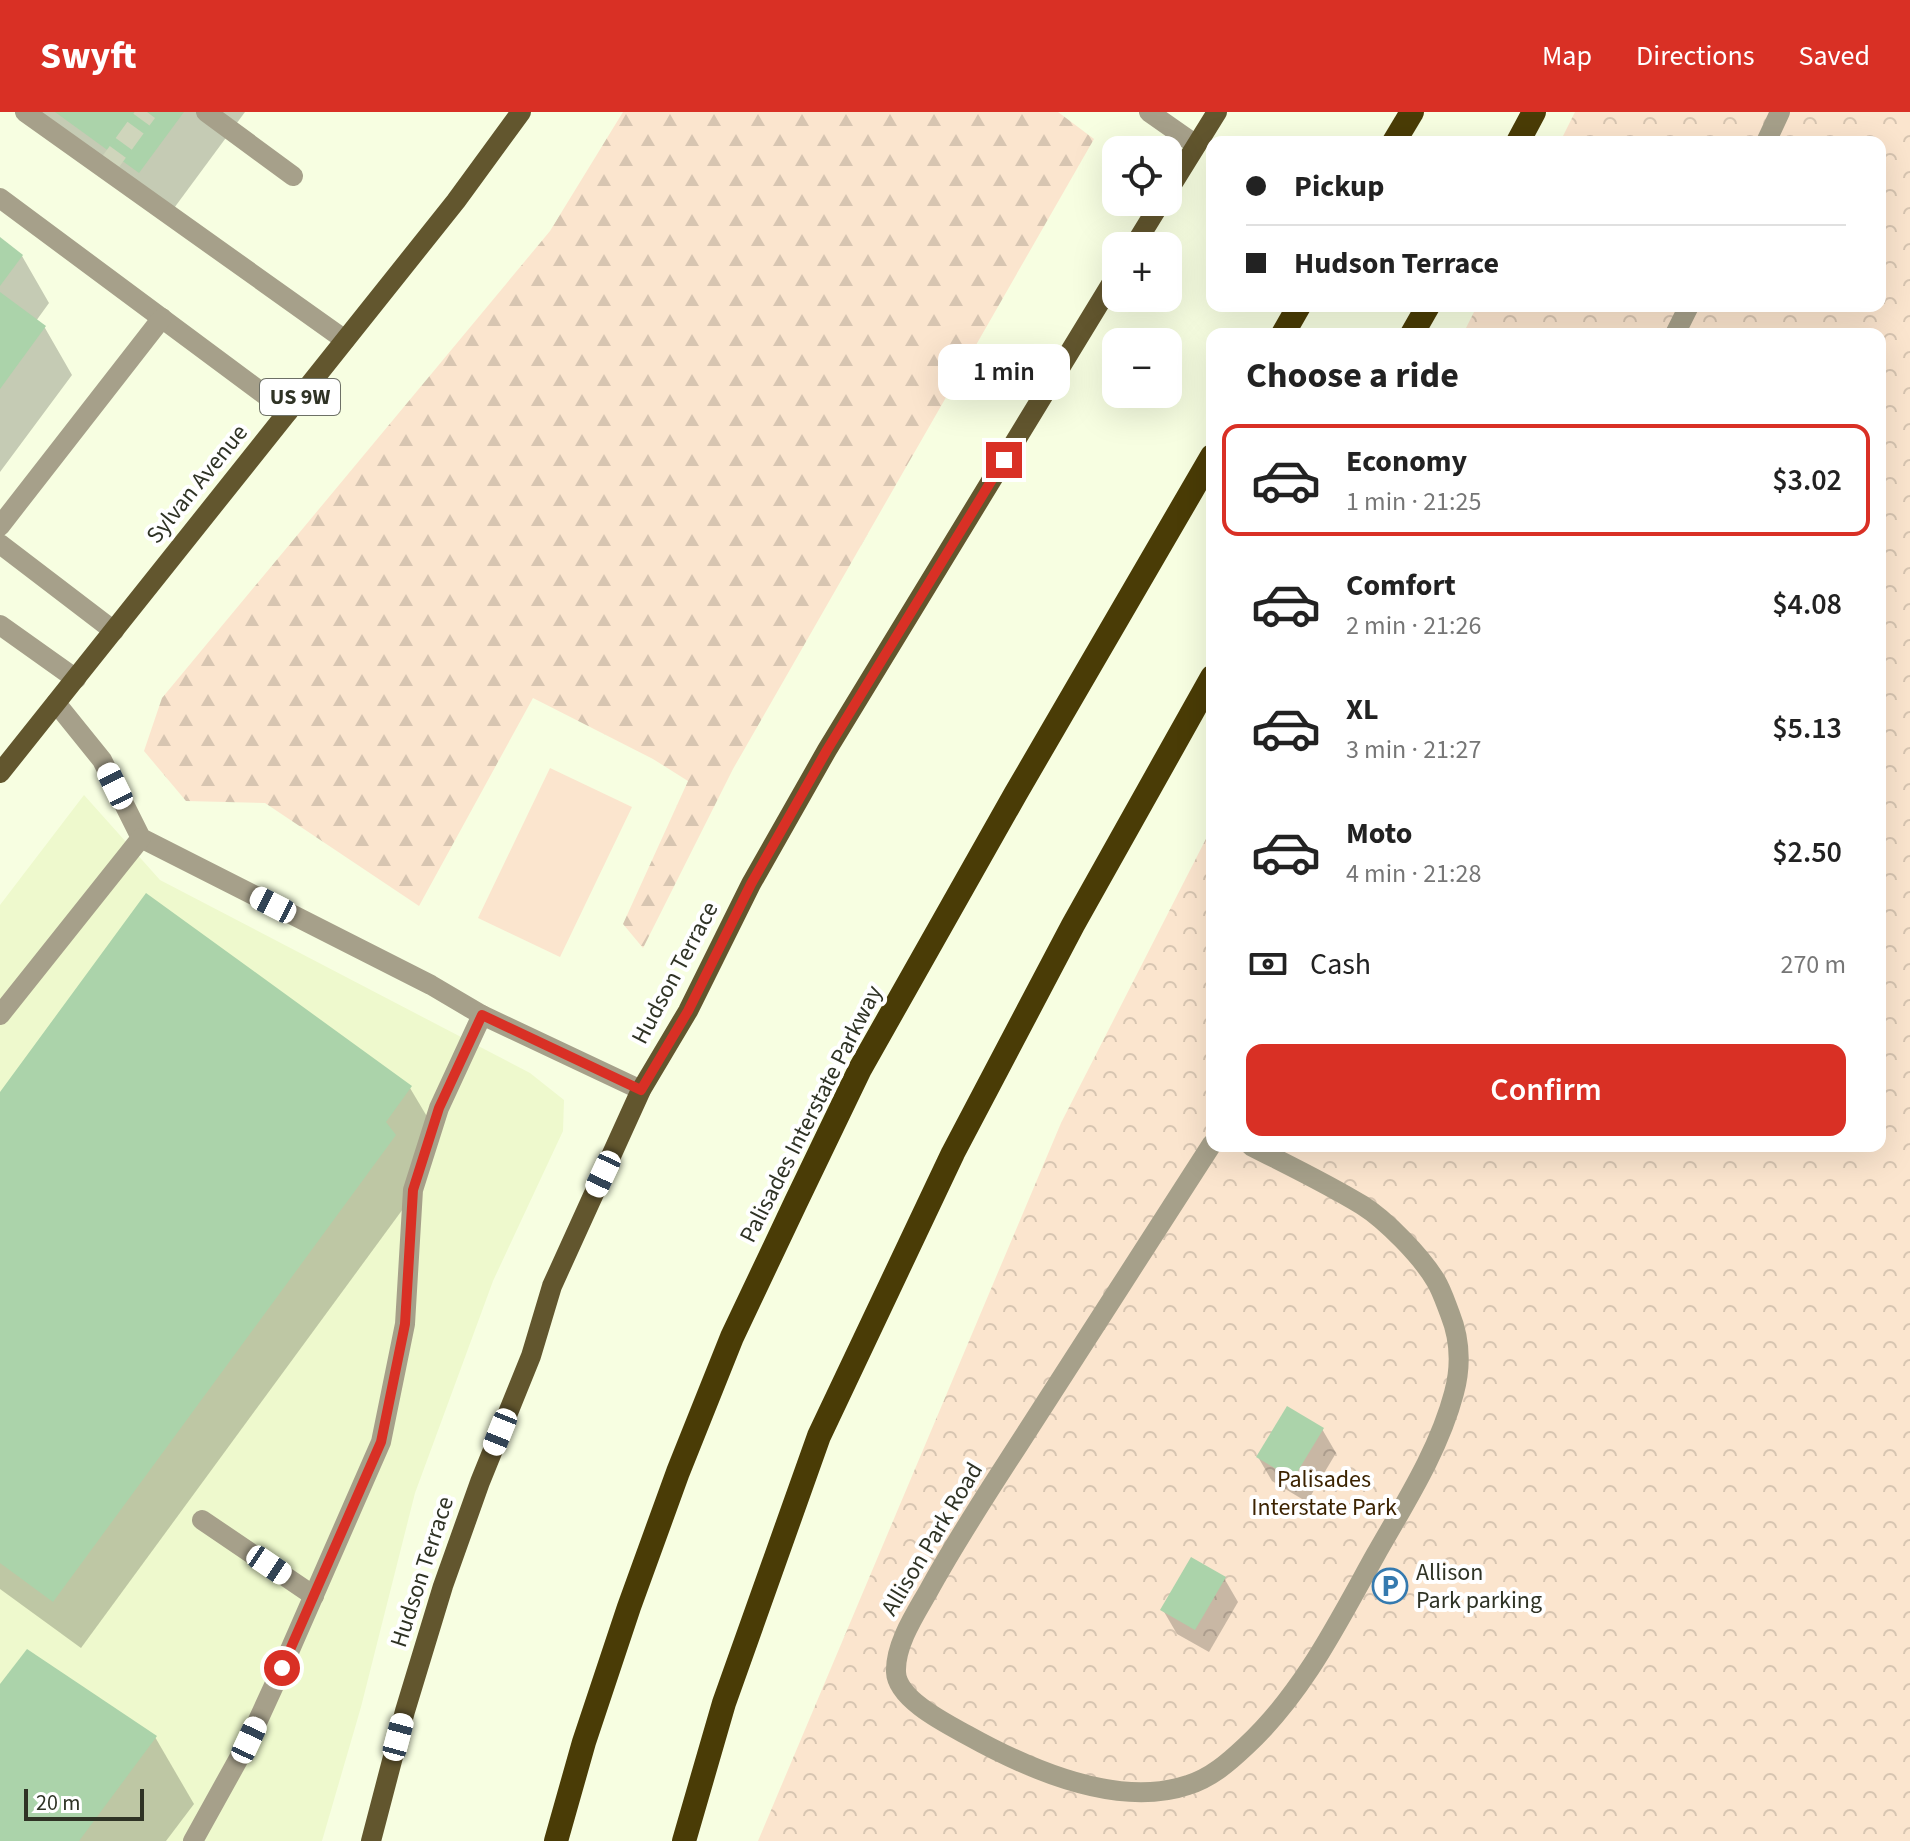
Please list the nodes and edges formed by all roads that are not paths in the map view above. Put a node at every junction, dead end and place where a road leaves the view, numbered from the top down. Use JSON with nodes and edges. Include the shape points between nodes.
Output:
{"nodes":[{"id":1,"x":25,"y":112,"type":"edge"},
{"id":2,"x":206,"y":112,"type":"edge"},
{"id":3,"x":521,"y":112,"type":"edge"},
{"id":4,"x":1149,"y":112,"type":"edge"},
{"id":5,"x":1217,"y":112,"type":"edge"},
{"id":6,"x":1412,"y":112,"type":"edge"},
{"id":7,"x":1534,"y":112,"type":"edge"},
{"id":8,"x":1780,"y":112,"type":"edge"},
{"id":9,"x":1398,"y":136,"type":"edge"},
{"id":10,"x":1521,"y":136,"type":"edge"},
{"id":11,"x":1769,"y":136,"type":"edge"},
{"id":12,"x":1196,"y":145,"type":"junction"},
{"id":13,"x":1182,"y":168,"type":"edge"},
{"id":14,"x":293,"y":176,"type":"dead end"},
{"id":15,"x":0,"y":198,"type":"edge"},
{"id":16,"x":1102,"y":299,"type":"edge"},
{"id":17,"x":162,"y":318,"type":"junction"},
{"id":18,"x":345,"y":340,"type":"junction"},
{"id":19,"x":288,"y":412,"type":"junction"},
{"id":20,"x":1206,"y":466,"type":"edge"},
{"id":21,"x":0,"y":526,"type":"edge"},
{"id":22,"x":0,"y":544,"type":"edge"},
{"id":23,"x":0,"y":625,"type":"edge"},
{"id":24,"x":114,"y":631,"type":"junction"},
{"id":25,"x":76,"y":679,"type":"junction"},
{"id":26,"x":1206,"y":688,"type":"edge"},
{"id":27,"x":56,"y":703,"type":"junction"},
{"id":28,"x":0,"y":773,"type":"edge"},
{"id":29,"x":141,"y":838,"type":"junction"},
{"id":30,"x":0,"y":1015,"type":"edge"},
{"id":31,"x":482,"y":1015,"type":"junction"},
{"id":32,"x":641,"y":1090,"type":"junction"},
{"id":33,"x":1207,"y":1152,"type":"edge"},
{"id":34,"x":1262,"y":1152,"type":"edge"},
{"id":35,"x":202,"y":1520,"type":"dead end"},
{"id":36,"x":314,"y":1596,"type":"junction"},
{"id":37,"x":208,"y":1814,"type":"junction"},
{"id":38,"x":180,"y":1841,"type":"edge"},
{"id":39,"x":193,"y":1841,"type":"edge"},
{"id":40,"x":371,"y":1841,"type":"edge"},
{"id":41,"x":556,"y":1841,"type":"edge"},
{"id":42,"x":684,"y":1841,"type":"edge"}],
"edges":[{"from":1,"to":18,"type":"street"},
{"from":2,"to":14,"type":"street"},
{"from":3,"to":18,"type":"main road","name":"Sylvan Avenue","number":"US 9W"},
{"from":4,"to":12,"type":"street"},
{"from":5,"to":12,"type":"main road"},
{"from":6,"to":9,"type":"highway"},
{"from":7,"to":10,"type":"highway"},
{"from":8,"to":11,"type":"street"},
{"from":12,"to":13,"type":"main road"},
{"from":15,"to":17,"type":"street"},
{"from":16,"to":32,"type":"main road","name":"Hudson Terrace","via":[[827,750]]},
{"from":17,"to":19,"type":"street"},
{"from":17,"to":21,"type":"street"},
{"from":18,"to":19,"type":"main road","name":"Sylvan Avenue","number":"US 9W"},
{"from":19,"to":24,"type":"main road","name":"Sylvan Avenue","number":"US 9W"},
{"from":20,"to":41,"type":"highway","name":"Palisades Interstate Parkway","via":[[860,1069],[732,1337],[629,1607]]},
{"from":22,"to":24,"type":"street"},
{"from":23,"to":25,"type":"street"},
{"from":24,"to":25,"type":"main road","name":"Sylvan Avenue","number":"US 9W"},
{"from":25,"to":27,"type":"main road","name":"Sylvan Avenue","number":"US 9W"},
{"from":26,"to":42,"type":"highway","via":[[953,1153],[819,1436],[724,1703]]},
{"from":27,"to":28,"type":"main road","name":"Sylvan Avenue","number":"US 9W"},
{"from":27,"to":29,"type":"street","via":[[102,760]]},
{"from":29,"to":30,"type":"street"},
{"from":29,"to":31,"type":"street"},
{"from":31,"to":32,"type":"street"},
{"from":31,"to":36,"type":"street","via":[[439,1108],[413,1190],[405,1324],[381,1442]]},
{"from":32,"to":40,"type":"main road","name":"Hudson Terrace","via":[[552,1286],[531,1356],[480,1482],[405,1711]]},
{"from":33,"to":34,"type":"street","name":"Allison Park Road","via":[[951,1550],[904,1635],[895,1670],[913,1701],[946,1723],[1001,1754],[1103,1789],[1134,1793],[1188,1785],[1221,1769],[1266,1728],[1306,1677],[1408,1497],[1455,1391],[1460,1357],[1453,1320],[1436,1281],[1405,1242],[1366,1207]]},
{"from":35,"to":36,"type":"street"},
{"from":36,"to":37,"type":"street","via":[[249,1740]]},
{"from":37,"to":38,"type":"street"},
{"from":37,"to":39,"type":"street"}]}
